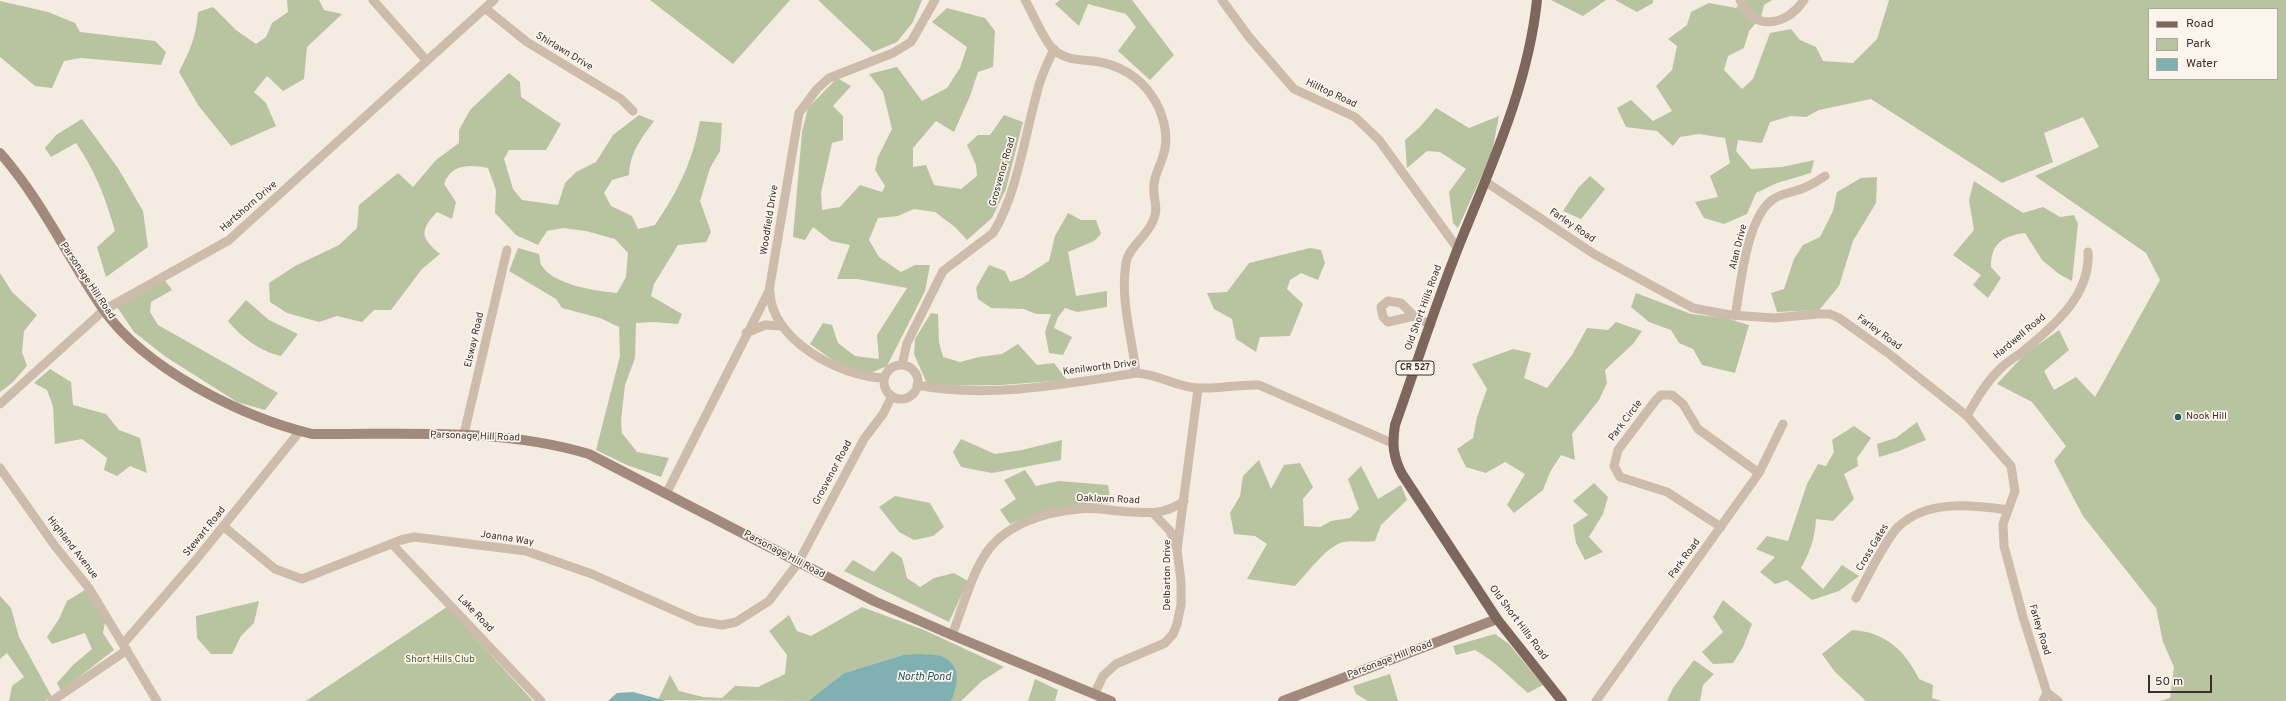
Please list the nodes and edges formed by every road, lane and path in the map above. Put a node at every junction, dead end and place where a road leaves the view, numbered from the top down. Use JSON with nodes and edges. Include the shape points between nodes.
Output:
{"nodes":[{"id":1,"x":373,"y":0,"type":"edge"},
{"id":2,"x":494,"y":0,"type":"edge"},
{"id":3,"x":936,"y":0,"type":"edge"},
{"id":4,"x":1025,"y":0,"type":"edge"},
{"id":5,"x":1222,"y":0,"type":"edge"},
{"id":6,"x":1537,"y":0,"type":"edge"},
{"id":7,"x":1740,"y":0,"type":"edge"},
{"id":8,"x":1804,"y":0,"type":"edge"},
{"id":9,"x":486,"y":9,"type":"junction"},
{"id":10,"x":1054,"y":49,"type":"junction"},
{"id":11,"x":427,"y":61,"type":"junction"},
{"id":12,"x":632,"y":111,"type":"dead end"},
{"id":13,"x":0,"y":153,"type":"edge"},
{"id":14,"x":1825,"y":176,"type":"dead end"},
{"id":15,"x":1486,"y":182,"type":"junction"},
{"id":16,"x":1458,"y":248,"type":"junction"},
{"id":17,"x":507,"y":250,"type":"dead end"},
{"id":18,"x":2088,"y":252,"type":"dead end"},
{"id":19,"x":770,"y":287,"type":"junction"},
{"id":20,"x":104,"y":310,"type":"junction"},
{"id":21,"x":1414,"y":316,"type":"dead end"},
{"id":22,"x":1735,"y":316,"type":"junction"},
{"id":23,"x":1431,"y":325,"type":"junction"},
{"id":24,"x":781,"y":326,"type":"junction"},
{"id":25,"x":746,"y":334,"type":"junction"},
{"id":26,"x":902,"y":365,"type":"junction"},
{"id":27,"x":1136,"y":373,"type":"junction"},
{"id":28,"x":884,"y":378,"type":"junction"},
{"id":29,"x":917,"y":385,"type":"junction"},
{"id":30,"x":1198,"y":388,"type":"junction"},
{"id":31,"x":892,"y":396,"type":"junction"},
{"id":32,"x":0,"y":404,"type":"edge"},
{"id":33,"x":1967,"y":416,"type":"junction"},
{"id":34,"x":1784,"y":424,"type":"dead end"},
{"id":35,"x":300,"y":431,"type":"junction"},
{"id":36,"x":464,"y":434,"type":"junction"},
{"id":37,"x":1392,"y":443,"type":"junction"},
{"id":38,"x":0,"y":468,"type":"edge"},
{"id":39,"x":1759,"y":473,"type":"junction"},
{"id":40,"x":667,"y":492,"type":"junction"},
{"id":41,"x":1184,"y":501,"type":"junction"},
{"id":42,"x":2008,"y":510,"type":"junction"},
{"id":43,"x":1154,"y":514,"type":"junction"},
{"id":44,"x":223,"y":526,"type":"junction"},
{"id":45,"x":1721,"y":527,"type":"junction"},
{"id":46,"x":392,"y":544,"type":"junction"},
{"id":47,"x":1177,"y":550,"type":"junction"},
{"id":48,"x":798,"y":563,"type":"junction"},
{"id":49,"x":1856,"y":598,"type":"dead end"},
{"id":50,"x":1497,"y":619,"type":"junction"},
{"id":51,"x":952,"y":635,"type":"junction"},
{"id":52,"x":125,"y":647,"type":"junction"},
{"id":53,"x":2048,"y":692,"type":"junction"},
{"id":54,"x":1095,"y":693,"type":"junction"},
{"id":55,"x":52,"y":701,"type":"edge"},
{"id":56,"x":157,"y":701,"type":"edge"},
{"id":57,"x":541,"y":701,"type":"edge"},
{"id":58,"x":1112,"y":701,"type":"edge"},
{"id":59,"x":1283,"y":701,"type":"edge"},
{"id":60,"x":1562,"y":701,"type":"edge"},
{"id":61,"x":1596,"y":701,"type":"edge"},
{"id":62,"x":2043,"y":701,"type":"edge"},
{"id":63,"x":2058,"y":701,"type":"edge"}],
"edges":[{"from":1,"to":11,"type":"street"},
{"from":2,"to":9,"type":"street","name":"Hartshorn Drive"},
{"from":3,"to":19,"type":"street","name":"Woodfield Drive","via":[[911,42],[893,54],[829,78],[807,100],[799,113]]},
{"from":4,"to":10,"type":"street"},
{"from":5,"to":16,"type":"street","name":"Hilltop Road","via":[[1249,38],[1294,89],[1355,117],[1379,140]]},
{"from":6,"to":15,"type":"main road","name":"Old Short Hills Road","number":"CR 527","via":[[1531,45],[1523,74]]},
{"from":7,"to":8,"type":"street","via":[[1750,16],[1755,20],[1766,21],[1788,18]]},
{"from":9,"to":11,"type":"street","name":"Hartshorn Drive"},
{"from":9,"to":12,"type":"street","name":"Shirlawn Drive","via":[[527,42],[621,99]]},
{"from":10,"to":26,"type":"street","name":"Grosvenor Road","via":[[1038,87],[1011,193],[998,226],[993,233],[943,271],[907,343]]},
{"from":10,"to":27,"type":"street","via":[[1074,60],[1111,65],[1133,77],[1153,98],[1164,125],[1166,146],[1153,187],[1156,214],[1143,238],[1126,260],[1125,302]]},
{"from":11,"to":20,"type":"street","name":"Hartshorn Drive","via":[[229,240]]},
{"from":13,"to":20,"type":"street","name":"Parsonage Hill Road","via":[[40,209]]},
{"from":14,"to":22,"type":"street","name":"Alan Drive","via":[[1806,187],[1784,192],[1762,211],[1752,231]]},
{"from":15,"to":16,"type":"main road","name":"Old Short Hills Road","number":"CR 527"},
{"from":15,"to":22,"type":"street","name":"Farley Road","via":[[1594,254],[1659,291],[1693,308]]},
{"from":16,"to":23,"type":"main road","name":"Old Short Hills Road","number":"CR 527"},
{"from":17,"to":36,"type":"street","name":"Elsway Road"},
{"from":18,"to":33,"type":"street","name":"Hardwell Road","via":[[2089,265],[2080,291],[2064,313],[2044,334],[1999,369],[1985,385]]},
{"from":19,"to":24,"type":"street","via":[[773,312]]},
{"from":19,"to":25,"type":"street","name":"Woodfield Drive"},
{"from":20,"to":32,"type":"street","name":"Hartshorn Drive"},
{"from":20,"to":35,"type":"street","name":"Parsonage Hill Road","via":[[140,350],[172,373],[235,406],[283,427]]},
{"from":21,"to":23,"type":"street"},
{"from":22,"to":33,"type":"street","name":"Farley Road","via":[[1774,318],[1830,314],[1888,353]]},
{"from":23,"to":37,"type":"main road","name":"Old Short Hills Road","number":"CR 527","via":[[1395,425]]},
{"from":24,"to":25,"type":"street","via":[[765,325]]},
{"from":24,"to":28,"type":"street","via":[[808,350],[824,360],[859,374]]},
{"from":25,"to":40,"type":"street","name":"Woodfield Drive"},
{"from":26,"to":28,"type":"street","via":[[889,369]]},
{"from":26,"to":29,"type":"street","via":[[914,372]]},
{"from":27,"to":29,"type":"street","name":"Kenilworth Drive","via":[[1016,389],[947,390]]},
{"from":27,"to":30,"type":"street","name":"Kenilworth Drive"},
{"from":28,"to":31,"type":"street","via":[[886,388]]},
{"from":29,"to":31,"type":"street","via":[[908,397]]},
{"from":30,"to":37,"type":"street","name":"Kenilworth Drive","via":[[1258,385]]},
{"from":30,"to":41,"type":"street","name":"Delbarton Drive"},
{"from":31,"to":48,"type":"street","name":"Grosvenor Road","via":[[883,414],[864,439]]},
{"from":33,"to":42,"type":"street","name":"Farley Road","via":[[2011,466],[2014,491]]},
{"from":34,"to":39,"type":"street","name":"Park Road"},
{"from":35,"to":36,"type":"street","name":"Parsonage Hill Road","via":[[312,434]]},
{"from":35,"to":44,"type":"street","name":"Stewart Road"},
{"from":36,"to":40,"type":"street","name":"Parsonage Hill Road","via":[[557,444],[589,454]]},
{"from":37,"to":50,"type":"main road","name":"Old Short Hills Road","number":"CR 527","via":[[1395,461],[1402,474]]},
{"from":38,"to":52,"type":"street","name":"Highland Avenue","via":[[55,546],[89,588]]},
{"from":39,"to":45,"type":"street","name":"Park Road"},
{"from":39,"to":45,"type":"street","name":"Park Circle","via":[[1698,429],[1683,404],[1672,395],[1661,395],[1655,400],[1618,450],[1614,466],[1620,477],[1667,492]]},
{"from":40,"to":48,"type":"street","name":"Parsonage Hill Road"},
{"from":41,"to":43,"type":"street","name":"Oaklawn Road","via":[[1170,510]]},
{"from":41,"to":47,"type":"street","name":"Delbarton Drive"},
{"from":42,"to":49,"type":"street","name":"Cross Gates","via":[[1969,505],[1936,508],[1909,518],[1897,528]]},
{"from":42,"to":53,"type":"street","name":"Farley Road","via":[[2003,524],[2004,546],[2023,617]]},
{"from":43,"to":47,"type":"street","via":[[1170,531]]},
{"from":43,"to":51,"type":"street","name":"Oaklawn Road","via":[[1079,508],[1018,526],[1003,535],[980,564]]},
{"from":44,"to":46,"type":"street","name":"Joanna Way","via":[[275,569],[302,578]]},
{"from":44,"to":52,"type":"street","name":"Stewart Road"},
{"from":45,"to":61,"type":"street","name":"Park Road"},
{"from":46,"to":48,"type":"street","name":"Joanna Way","via":[[414,537],[526,551],[592,574],[698,621],[722,625],[736,622],[769,600]]},
{"from":46,"to":57,"type":"street","name":"Lake Road"},
{"from":47,"to":54,"type":"street","name":"Delbarton Drive","via":[[1181,605],[1173,634],[1157,648],[1116,664],[1103,676]]},
{"from":48,"to":51,"type":"street","name":"Parsonage Hill Road","via":[[874,601]]},
{"from":50,"to":59,"type":"street","name":"Parsonage Hill Road"},
{"from":50,"to":60,"type":"main road","name":"Old Short Hills Road","number":"CR 527"},
{"from":51,"to":54,"type":"street","name":"Parsonage Hill Road"},
{"from":52,"to":55,"type":"street","name":"Stewart Road"},
{"from":52,"to":56,"type":"street","name":"Highland Avenue"},
{"from":53,"to":62,"type":"street"},
{"from":53,"to":63,"type":"street"},
{"from":54,"to":58,"type":"street","name":"Parsonage Hill Road"}]}
